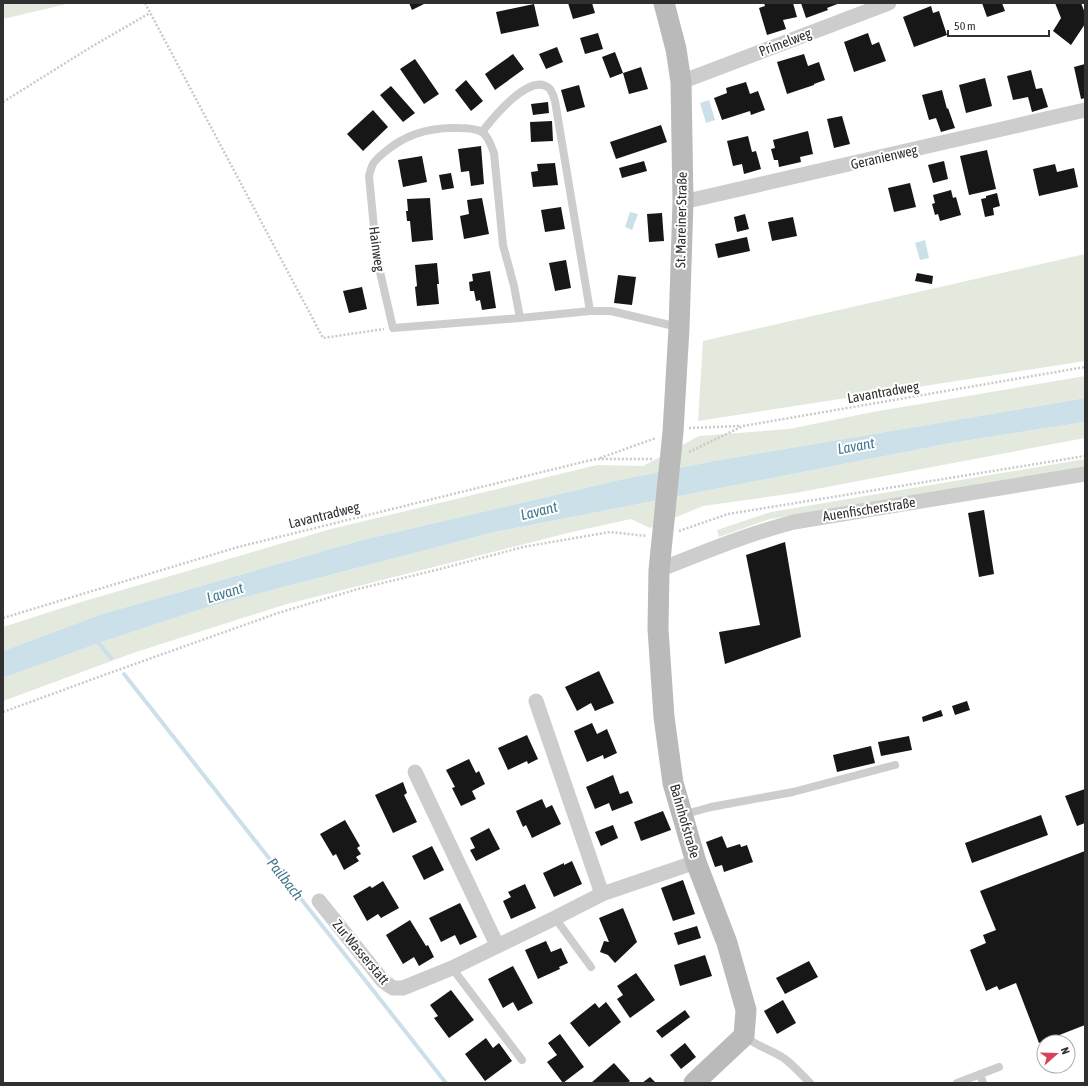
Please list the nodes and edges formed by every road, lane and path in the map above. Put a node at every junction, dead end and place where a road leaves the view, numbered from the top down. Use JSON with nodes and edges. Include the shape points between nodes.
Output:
{"nodes":[{"id":1,"x":145,"y":3,"type":"edge"},
{"id":2,"x":664,"y":3,"type":"edge"},
{"id":3,"x":889,"y":3,"type":"edge"},
{"id":4,"x":150,"y":13,"type":"junction"},
{"id":5,"x":681,"y":82,"type":"junction"},
{"id":6,"x":3,"y":102,"type":"edge"},
{"id":7,"x":1085,"y":110,"type":"edge"},
{"id":8,"x":482,"y":132,"type":"junction"},
{"id":9,"x":683,"y":202,"type":"junction"},
{"id":10,"x":590,"y":311,"type":"junction"},
{"id":11,"x":520,"y":318,"type":"junction"},
{"id":12,"x":393,"y":328,"type":"junction"},
{"id":13,"x":679,"y":328,"type":"junction"},
{"id":14,"x":1085,"y":367,"type":"edge"},
{"id":15,"x":689,"y":452,"type":"dead end"},
{"id":16,"x":1085,"y":456,"type":"edge"},
{"id":17,"x":655,"y":458,"type":"dead end"},
{"id":18,"x":1085,"y":474,"type":"edge"},
{"id":19,"x":662,"y":534,"type":"junction"},
{"id":20,"x":659,"y":570,"type":"junction"},
{"id":21,"x":3,"y":618,"type":"edge"},
{"id":22,"x":536,"y":701,"type":"dead end"},
{"id":23,"x":3,"y":712,"type":"edge"},
{"id":24,"x":895,"y":765,"type":"dead end"},
{"id":25,"x":415,"y":772,"type":"dead end"},
{"id":26,"x":682,"y":815,"type":"junction"},
{"id":27,"x":696,"y":862,"type":"junction"},
{"id":28,"x":602,"y":894,"type":"junction"},
{"id":29,"x":319,"y":901,"type":"dead end"},
{"id":30,"x":555,"y":918,"type":"junction"},
{"id":31,"x":497,"y":945,"type":"junction"},
{"id":32,"x":591,"y":967,"type":"dead end"},
{"id":33,"x":452,"y":968,"type":"junction"},
{"id":34,"x":744,"y":1036,"type":"junction"},
{"id":35,"x":522,"y":1060,"type":"dead end"},
{"id":36,"x":999,"y":1067,"type":"dead end"},
{"id":37,"x":980,"y":1074,"type":"junction"},
{"id":38,"x":694,"y":1083,"type":"edge"},
{"id":39,"x":810,"y":1083,"type":"edge"},
{"id":40,"x":957,"y":1083,"type":"edge"},
{"id":41,"x":983,"y":1083,"type":"edge"}],
"edges":[{"from":1,"to":4,"type":"path"},
{"from":2,"to":5,"type":"street","name":"St. Mareiner Straße","via":[[676,49]]},
{"from":3,"to":5,"type":"street","name":"Primelweg"},
{"from":4,"to":6,"type":"path"},
{"from":4,"to":12,"type":"path","via":[[323,338]]},
{"from":5,"to":9,"type":"street","name":"St. Mareiner Straße"},
{"from":7,"to":9,"type":"street","name":"Geranienweg"},
{"from":8,"to":10,"type":"lane","via":[[497,113],[525,88],[544,85],[550,90],[555,101]]},
{"from":8,"to":11,"type":"lane","via":[[490,141],[494,153],[503,245]]},
{"from":8,"to":12,"type":"lane","name":"Hainweg","via":[[471,128],[447,128],[411,135],[394,144],[372,165],[369,176],[377,260]]},
{"from":9,"to":13,"type":"street","name":"St. Mareiner Straße"},
{"from":10,"to":11,"type":"lane"},
{"from":10,"to":13,"type":"lane","via":[[611,311]]},
{"from":11,"to":12,"type":"lane"},
{"from":13,"to":19,"type":"street","name":"St. Mareiner Straße","via":[[673,439]]},
{"from":14,"to":15,"type":"path","name":"Lavantradweg","via":[[742,426]]},
{"from":16,"to":19,"type":"path","via":[[728,514]]},
{"from":17,"to":21,"type":"path","name":"Lavantradweg","via":[[596,459],[238,547]]},
{"from":18,"to":20,"type":"street","name":"Auenfischerstraße","via":[[794,522],[736,540]]},
{"from":19,"to":20,"type":"street","name":"Bahnhofstraße"},
{"from":19,"to":23,"type":"path","via":[[610,532],[523,548],[358,589],[278,613]]},
{"from":20,"to":26,"type":"street","name":"Bahnhofstraße","via":[[658,629],[664,717],[673,783]]},
{"from":22,"to":28,"type":"street"},
{"from":24,"to":26,"type":"lane","via":[[793,792]]},
{"from":25,"to":31,"type":"street"},
{"from":26,"to":27,"type":"street","name":"Bahnhofstraße"},
{"from":27,"to":28,"type":"street","name":"Zur Wasserstatt"},
{"from":27,"to":34,"type":"street","name":"Bahnhofstraße","via":[[727,943],[746,1010]]},
{"from":28,"to":30,"type":"street","name":"Zur Wasserstatt"},
{"from":29,"to":33,"type":"street","name":"Zur Wasserstatt","via":[[383,981],[393,988],[403,988]]},
{"from":30,"to":31,"type":"street","name":"Zur Wasserstatt"},
{"from":30,"to":32,"type":"lane"},
{"from":31,"to":33,"type":"street","name":"Zur Wasserstatt"},
{"from":33,"to":35,"type":"lane"},
{"from":34,"to":38,"type":"street"},
{"from":34,"to":39,"type":"lane","via":[[784,1059]]},
{"from":36,"to":37,"type":"lane"},
{"from":37,"to":40,"type":"lane"},
{"from":37,"to":41,"type":"lane"}]}
